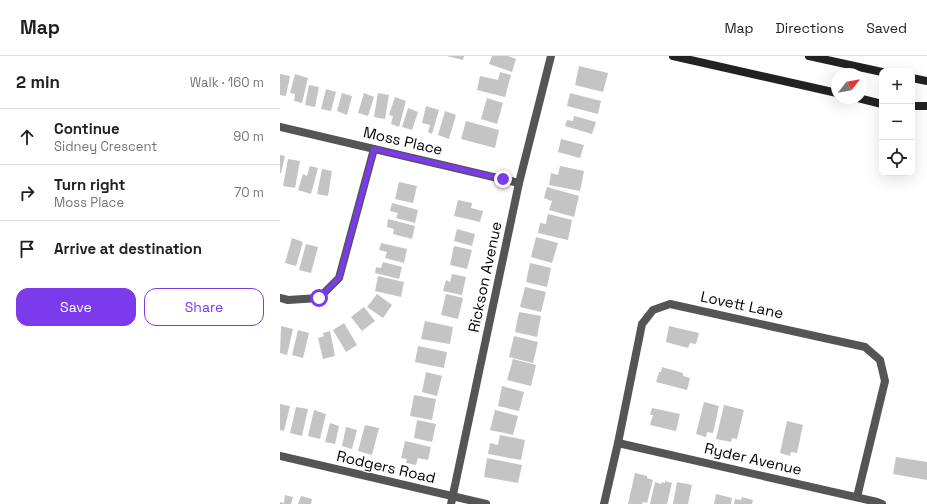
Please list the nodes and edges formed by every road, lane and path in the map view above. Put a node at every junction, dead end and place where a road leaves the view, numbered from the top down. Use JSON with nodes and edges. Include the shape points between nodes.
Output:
{"nodes":[{"id":1,"x":551,"y":56,"type":"edge"},
{"id":2,"x":673,"y":56,"type":"edge"},
{"id":3,"x":809,"y":56,"type":"edge"},
{"id":4,"x":879,"y":71,"type":"edge"},
{"id":5,"x":915,"y":79,"type":"edge"},
{"id":6,"x":927,"y":81,"type":"edge"},
{"id":7,"x":831,"y":92,"type":"edge"},
{"id":8,"x":867,"y":100,"type":"edge"},
{"id":9,"x":879,"y":103,"type":"edge"},
{"id":10,"x":915,"y":106,"type":"edge"},
{"id":11,"x":927,"y":106,"type":"edge"},
{"id":12,"x":280,"y":127,"type":"edge"},
{"id":13,"x":374,"y":149,"type":"junction"},
{"id":14,"x":519,"y":183,"type":"junction"},
{"id":15,"x":280,"y":298,"type":"edge"},
{"id":16,"x":618,"y":443,"type":"junction"},
{"id":17,"x":280,"y":456,"type":"edge"},
{"id":18,"x":857,"y":497,"type":"junction"},
{"id":19,"x":451,"y":500,"type":"edge"},
{"id":20,"x":486,"y":504,"type":"edge"},
{"id":21,"x":604,"y":504,"type":"edge"},
{"id":22,"x":882,"y":504,"type":"edge"}],
"edges":[{"from":1,"to":14,"type":"street","name":"Rickson Avenue"},
{"from":2,"to":7,"type":"street"},
{"from":3,"to":4,"type":"street"},
{"from":5,"to":6,"type":"street"},
{"from":8,"to":9,"type":"street"},
{"from":10,"to":11,"type":"street"},
{"from":12,"to":13,"type":"street","name":"Moss Place"},
{"from":13,"to":14,"type":"street","name":"Moss Place"},
{"from":13,"to":15,"type":"street","via":[[339,278],[319,298]]},
{"from":14,"to":19,"type":"street","name":"Rickson Avenue"},
{"from":16,"to":18,"type":"street","name":"Ryder Avenue"},
{"from":16,"to":18,"type":"street","name":"Lovett Lane","via":[[642,324],[653,310],[670,304],[865,346],[880,360],[885,381]]},
{"from":16,"to":21,"type":"street","name":"Lovett Lane"},
{"from":17,"to":19,"type":"street","name":"Rodgers Road"},
{"from":18,"to":22,"type":"street","name":"Ryder Avenue"},
{"from":19,"to":20,"type":"street","name":"Rodgers Road"}]}
